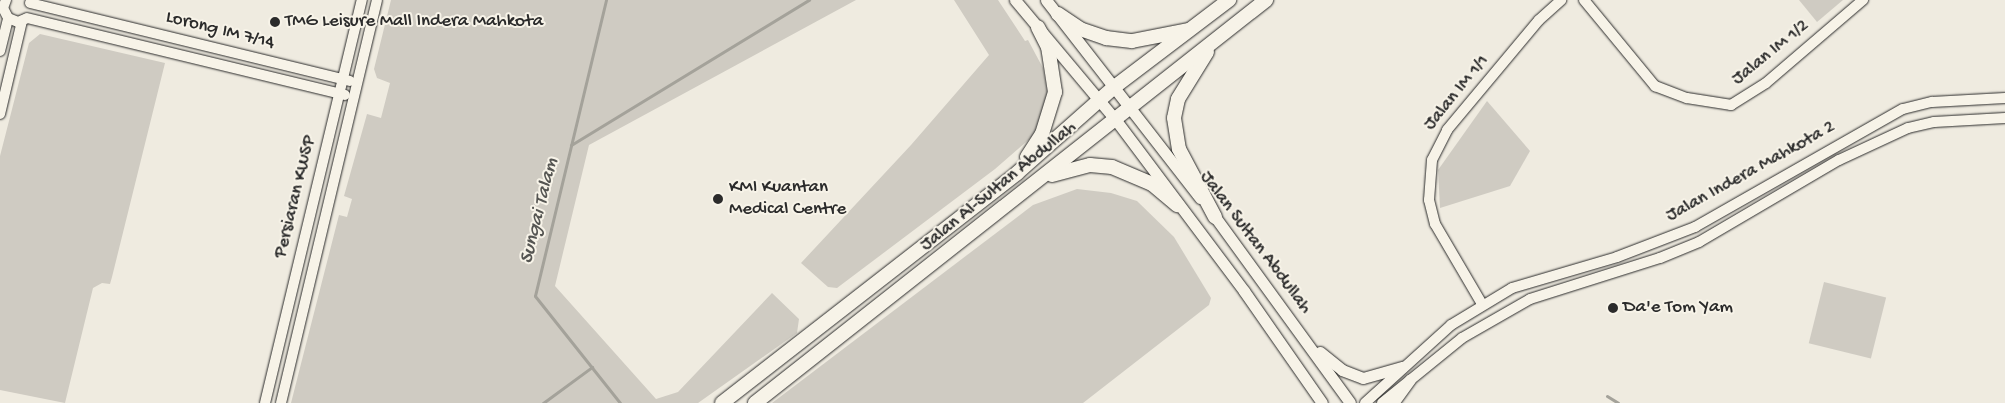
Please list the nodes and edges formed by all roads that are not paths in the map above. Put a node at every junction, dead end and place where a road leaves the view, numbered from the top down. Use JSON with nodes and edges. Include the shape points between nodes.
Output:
{"nodes":[{"id":1,"x":6,"y":0,"type":"edge"},
{"id":2,"x":362,"y":0,"type":"edge"},
{"id":3,"x":377,"y":0,"type":"edge"},
{"id":4,"x":1015,"y":0,"type":"edge"},
{"id":5,"x":1046,"y":0,"type":"edge"},
{"id":6,"x":1230,"y":0,"type":"edge"},
{"id":7,"x":1561,"y":0,"type":"edge"},
{"id":8,"x":1584,"y":0,"type":"edge"},
{"id":9,"x":1863,"y":0,"type":"edge"},
{"id":10,"x":29,"y":2,"type":"edge"},
{"id":11,"x":1262,"y":3,"type":"edge"},
{"id":12,"x":4,"y":14,"type":"edge"},
{"id":13,"x":1058,"y":14,"type":"junction"},
{"id":14,"x":24,"y":19,"type":"junction"},
{"id":15,"x":1038,"y":27,"type":"junction"},
{"id":16,"x":1194,"y":28,"type":"junction"},
{"id":17,"x":0,"y":51,"type":"edge"},
{"id":18,"x":343,"y":80,"type":"junction"},
{"id":19,"x":357,"y":83,"type":"junction"},
{"id":20,"x":1113,"y":88,"type":"junction"},
{"id":21,"x":340,"y":93,"type":"junction"},
{"id":22,"x":353,"y":97,"type":"junction"},
{"id":23,"x":2005,"y":98,"type":"edge"},
{"id":24,"x":1099,"y":100,"type":"junction"},
{"id":25,"x":1128,"y":107,"type":"junction"},
{"id":26,"x":0,"y":114,"type":"edge"},
{"id":27,"x":2005,"y":118,"type":"edge"},
{"id":28,"x":1114,"y":119,"type":"junction"},
{"id":29,"x":1017,"y":173,"type":"junction"},
{"id":30,"x":1029,"y":189,"type":"junction"},
{"id":31,"x":1176,"y":205,"type":"junction"},
{"id":32,"x":1215,"y":218,"type":"junction"},
{"id":33,"x":1482,"y":304,"type":"junction"},
{"id":34,"x":1286,"y":313,"type":"junction"},
{"id":35,"x":285,"y":318,"type":"junction"},
{"id":36,"x":300,"y":322,"type":"junction"},
{"id":37,"x":1402,"y":367,"type":"junction"},
{"id":38,"x":1410,"y":380,"type":"junction"},
{"id":39,"x":1368,"y":400,"type":"edge"},
{"id":40,"x":265,"y":403,"type":"edge"},
{"id":41,"x":281,"y":403,"type":"edge"},
{"id":42,"x":722,"y":403,"type":"edge"},
{"id":43,"x":755,"y":403,"type":"edge"},
{"id":44,"x":1322,"y":403,"type":"edge"},
{"id":45,"x":1350,"y":403,"type":"edge"},
{"id":46,"x":1382,"y":403,"type":"edge"},
{"id":47,"x":1393,"y":403,"type":"edge"}],
"edges":[{"from":1,"to":12,"type":"street"},
{"from":2,"to":18,"type":"street","name":"Persiaran KWSP"},
{"from":3,"to":19,"type":"street","name":"Persiaran KWSP"},
{"from":4,"to":15,"type":"main road","name":"Jalan Sultan Abdullah"},
{"from":5,"to":13,"type":"main road","name":"Jalan Sultan Abdullah"},
{"from":6,"to":16,"type":"main road","name":"Jalan Al-Sultan Abdullah"},
{"from":7,"to":33,"type":"street","name":"Jalan IM 1/1","via":[[1539,20],[1447,130],[1432,160],[1429,200],[1435,224]]},
{"from":8,"to":9,"type":"street","name":"Jalan IM 1/2","via":[[1652,84],[1667,92],[1720,105],[1740,102],[1766,83]]},
{"from":10,"to":14,"type":"street"},
{"from":10,"to":18,"type":"street","name":"Lorong IM 7/14"},
{"from":11,"to":25,"type":"main road","name":"Jalan Al-Sultan Abdullah"},
{"from":11,"to":32,"type":"main road","via":[[1208,52],[1178,99],[1174,118],[1179,149]]},
{"from":12,"to":14,"type":"street","name":"Lorong IM 7/14"},
{"from":12,"to":17,"type":"street"},
{"from":13,"to":16,"type":"main road","via":[[1080,29],[1106,38],[1132,41]]},
{"from":13,"to":20,"type":"main road","name":"Jalan Sultan Abdullah"},
{"from":14,"to":21,"type":"street","name":"Lorong IM 7/14"},
{"from":14,"to":26,"type":"street"},
{"from":15,"to":24,"type":"main road","name":"Jalan Sultan Abdullah"},
{"from":15,"to":29,"type":"main road","via":[[1052,62],[1055,92],[1042,134]]},
{"from":16,"to":20,"type":"main road","name":"Jalan Al-Sultan Abdullah"},
{"from":18,"to":19,"type":"street","name":"Lorong IM 7/14"},
{"from":18,"to":21,"type":"street","name":"Persiaran KWSP"},
{"from":19,"to":22,"type":"street","name":"Persiaran KWSP"},
{"from":20,"to":24,"type":"main road","name":"Jalan Al-Sultan Abdullah"},
{"from":20,"to":25,"type":"main road","name":"Jalan Sultan Abdullah"},
{"from":21,"to":22,"type":"street","name":"Lorong IM 7/14"},
{"from":21,"to":35,"type":"street","name":"Persiaran KWSP"},
{"from":22,"to":36,"type":"street","name":"Persiaran KWSP"},
{"from":23,"to":33,"type":"street","name":"Jalan Indera Mahkota 2","via":[[1932,102],[1903,109],[1695,227],[1617,257],[1512,288]]},
{"from":24,"to":28,"type":"main road","name":"Jalan Sultan Abdullah"},
{"from":24,"to":29,"type":"main road","name":"Jalan Al-Sultan Abdullah"},
{"from":25,"to":28,"type":"main road","name":"Jalan Al-Sultan Abdullah"},
{"from":25,"to":32,"type":"main road","name":"Jalan Sultan Abdullah"},
{"from":27,"to":38,"type":"street","name":"Jalan Indera Mahkota 2","via":[[1934,122],[1881,139],[1795,184],[1699,242],[1660,258],[1540,295],[1508,309],[1462,338]]},
{"from":28,"to":30,"type":"main road","name":"Jalan Al-Sultan Abdullah"},
{"from":28,"to":31,"type":"main road","name":"Jalan Sultan Abdullah"},
{"from":29,"to":42,"type":"main road","name":"Jalan Al-Sultan Abdullah"},
{"from":30,"to":31,"type":"main road","via":[[1068,168],[1112,167],[1152,184]]},
{"from":30,"to":43,"type":"main road","name":"Jalan Al-Sultan Abdullah"},
{"from":31,"to":44,"type":"main road","name":"Jalan Sultan Abdullah","via":[[1244,291]]},
{"from":32,"to":34,"type":"main road","name":"Jalan Sultan Abdullah"},
{"from":33,"to":37,"type":"street","name":"Jalan Indera Mahkota 2","via":[[1450,325]]},
{"from":34,"to":37,"type":"main road","via":[[1330,362],[1352,375],[1363,378],[1378,376]]},
{"from":34,"to":45,"type":"main road","name":"Jalan Sultan Abdullah"},
{"from":35,"to":36,"type":"street"},
{"from":35,"to":40,"type":"street","name":"Persiaran KWSP"},
{"from":36,"to":41,"type":"street","name":"Persiaran KWSP"},
{"from":37,"to":39,"type":"street","name":"Jalan Indera Mahkota 2"},
{"from":38,"to":46,"type":"street","name":"Jalan Indera Mahkota 2"},
{"from":38,"to":47,"type":"main road"}]}
